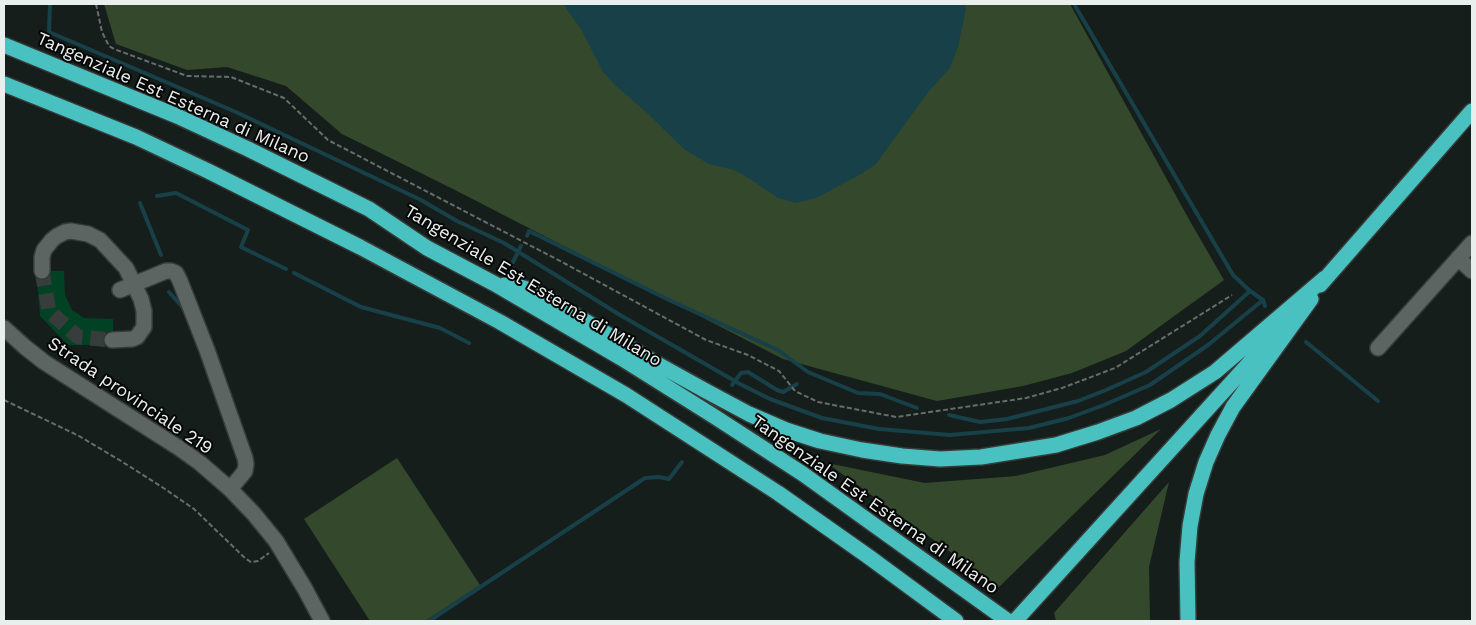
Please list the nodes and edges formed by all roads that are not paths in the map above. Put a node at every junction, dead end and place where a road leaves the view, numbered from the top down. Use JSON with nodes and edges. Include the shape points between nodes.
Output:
{"nodes":[{"id":1,"x":4,"y":45,"type":"edge"},
{"id":2,"x":4,"y":84,"type":"edge"},
{"id":3,"x":1472,"y":111,"type":"edge"},
{"id":4,"x":1472,"y":243,"type":"edge"},
{"id":5,"x":1458,"y":258,"type":"junction"},
{"id":6,"x":42,"y":271,"type":"tunnel mouth"},
{"id":7,"x":1472,"y":271,"type":"edge"},
{"id":8,"x":1325,"y":278,"type":"junction"},
{"id":9,"x":495,"y":284,"type":"junction"},
{"id":10,"x":127,"y":287,"type":"junction"},
{"id":11,"x":4,"y":328,"type":"edge"},
{"id":12,"x":112,"y":340,"type":"tunnel mouth"},
{"id":13,"x":1378,"y":348,"type":"dead end"},
{"id":14,"x":230,"y":489,"type":"junction"},
{"id":15,"x":869,"y":557,"type":"junction"},
{"id":16,"x":322,"y":620,"type":"edge"},
{"id":17,"x":940,"y":621,"type":"edge"},
{"id":18,"x":956,"y":621,"type":"edge"},
{"id":19,"x":1008,"y":621,"type":"edge"},
{"id":20,"x":1015,"y":621,"type":"edge"},
{"id":21,"x":1188,"y":621,"type":"edge"}],
"edges":[{"from":1,"to":9,"type":"highway","name":"Tangenziale Est Esterna di Milano","via":[[177,116],[256,153],[369,209],[427,248]]},
{"from":2,"to":15,"type":"highway","via":[[208,170],[500,322],[671,422]]},
{"from":3,"to":8,"type":"highway"},
{"from":4,"to":5,"type":"street"},
{"from":5,"to":7,"type":"street"},
{"from":5,"to":13,"type":"street"},
{"from":6,"to":10,"type":"street","via":[[44,250],[52,240],[65,232],[79,232],[100,240],[126,268]]},
{"from":8,"to":9,"type":"highway","via":[[1215,372],[1136,418],[1056,445],[981,457],[940,458],[862,450],[786,430],[706,391],[533,291]]},
{"from":8,"to":20,"type":"highway"},
{"from":8,"to":21,"type":"highway","via":[[1233,407],[1206,462],[1190,526]]},
{"from":9,"to":19,"type":"highway","name":"Tangenziale Est Esterna di Milano","via":[[621,358],[803,474]]},
{"from":10,"to":12,"type":"street","via":[[141,299],[144,327],[137,337]]},
{"from":10,"to":14,"type":"street","via":[[160,273],[172,270],[176,273],[208,350],[245,458],[244,470]]},
{"from":11,"to":14,"type":"street","name":"Strada provinciale 219","via":[[44,362],[179,448]]},
{"from":14,"to":16,"type":"street","name":"Strada provinciale 219","via":[[278,546]]},
{"from":15,"to":17,"type":"highway"},
{"from":15,"to":18,"type":"highway"}]}
